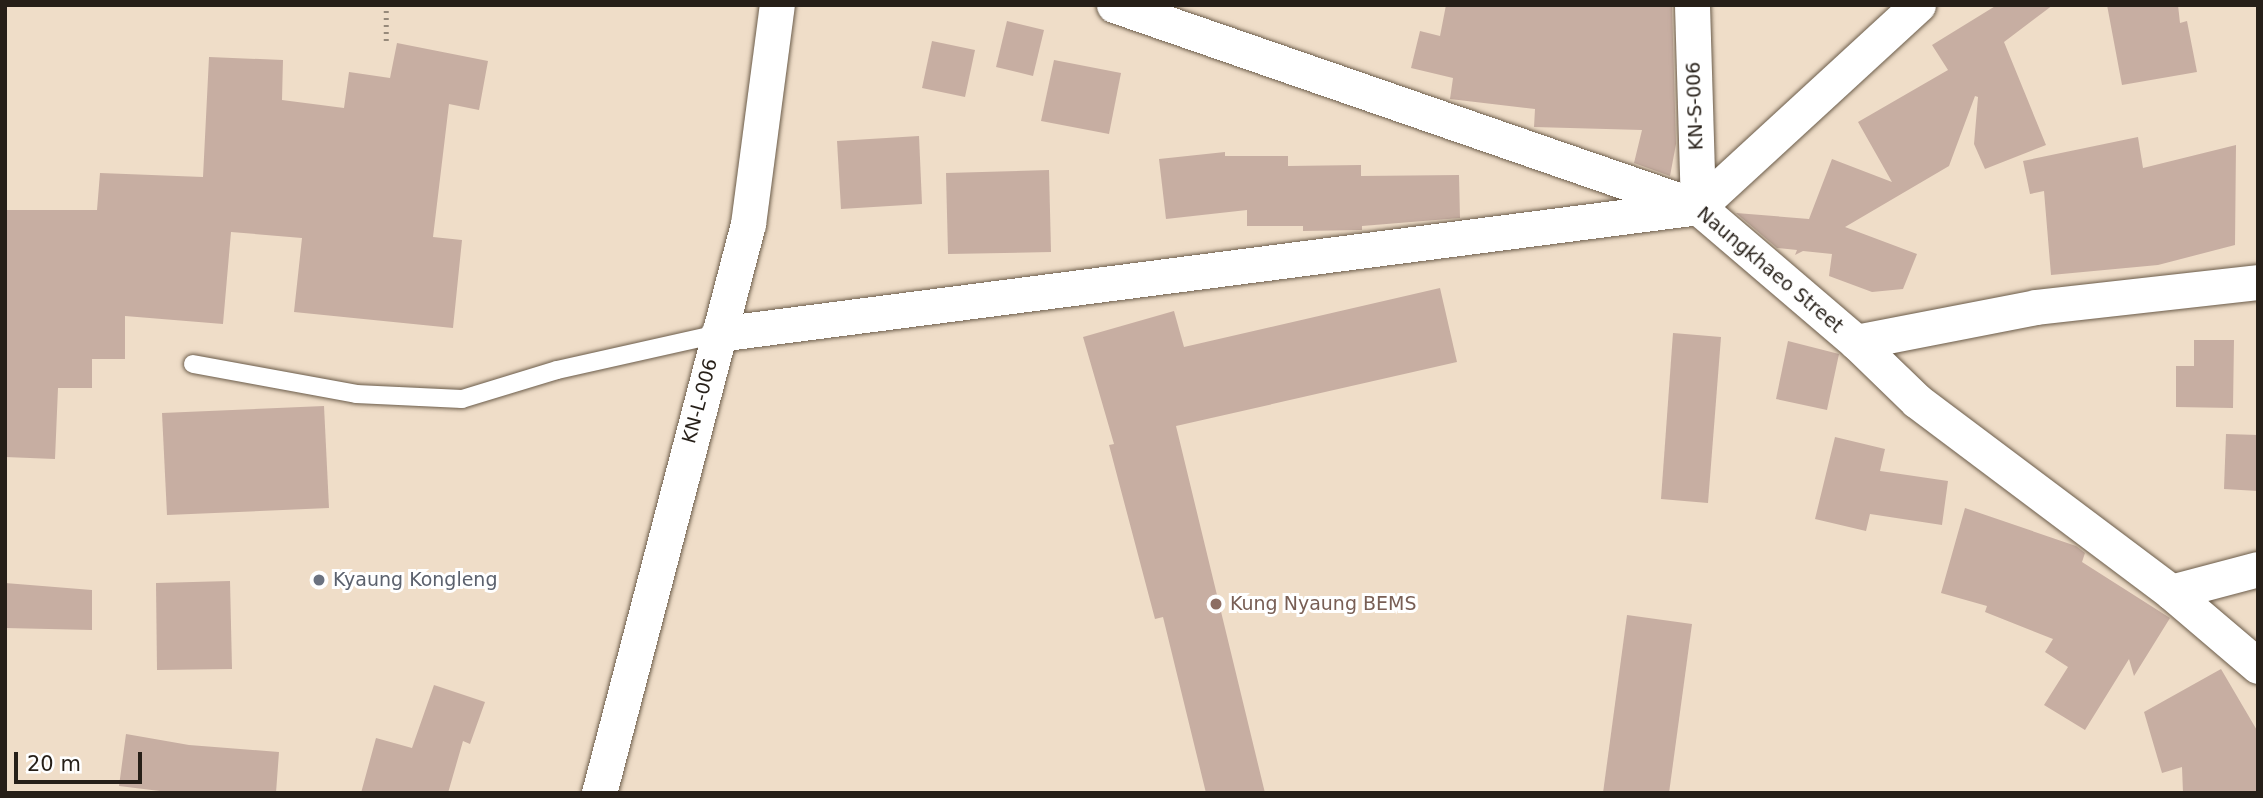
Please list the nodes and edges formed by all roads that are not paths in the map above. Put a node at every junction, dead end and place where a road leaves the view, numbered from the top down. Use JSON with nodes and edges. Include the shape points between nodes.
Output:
{"nodes":[{"id":1,"x":777,"y":5,"type":"edge"},
{"id":2,"x":1692,"y":5,"type":"edge"},
{"id":3,"x":1918,"y":5,"type":"edge"},
{"id":4,"x":1130,"y":8,"type":"edge"},
{"id":5,"x":1698,"y":207,"type":"junction"},
{"id":6,"x":2258,"y":282,"type":"edge"},
{"id":7,"x":718,"y":334,"type":"junction"},
{"id":8,"x":1856,"y":342,"type":"junction"},
{"id":9,"x":194,"y":364,"type":"dead end"},
{"id":10,"x":2258,"y":569,"type":"edge"},
{"id":11,"x":2171,"y":592,"type":"junction"},
{"id":12,"x":2258,"y":666,"type":"edge"},
{"id":13,"x":599,"y":793,"type":"edge"}],
"edges":[{"from":1,"to":7,"type":"street","name":"KN-L-006","via":[[748,224]]},
{"from":2,"to":5,"type":"street","name":"KN-S-006"},
{"from":3,"to":5,"type":"street"},
{"from":4,"to":5,"type":"street","name":"Naungkhaeo Street"},
{"from":5,"to":7,"type":"street"},
{"from":5,"to":8,"type":"street","name":"Naungkhaeo Street"},
{"from":6,"to":8,"type":"street","via":[[2036,307]]},
{"from":7,"to":9,"type":"lane","via":[[557,370],[462,398],[356,394]]},
{"from":7,"to":13,"type":"street","name":"KN-L-006"},
{"from":8,"to":11,"type":"street","name":"Naungkhaeo Street","via":[[1917,401]]},
{"from":10,"to":11,"type":"street"},
{"from":11,"to":12,"type":"street","name":"Naungkhaeo Street"}]}
